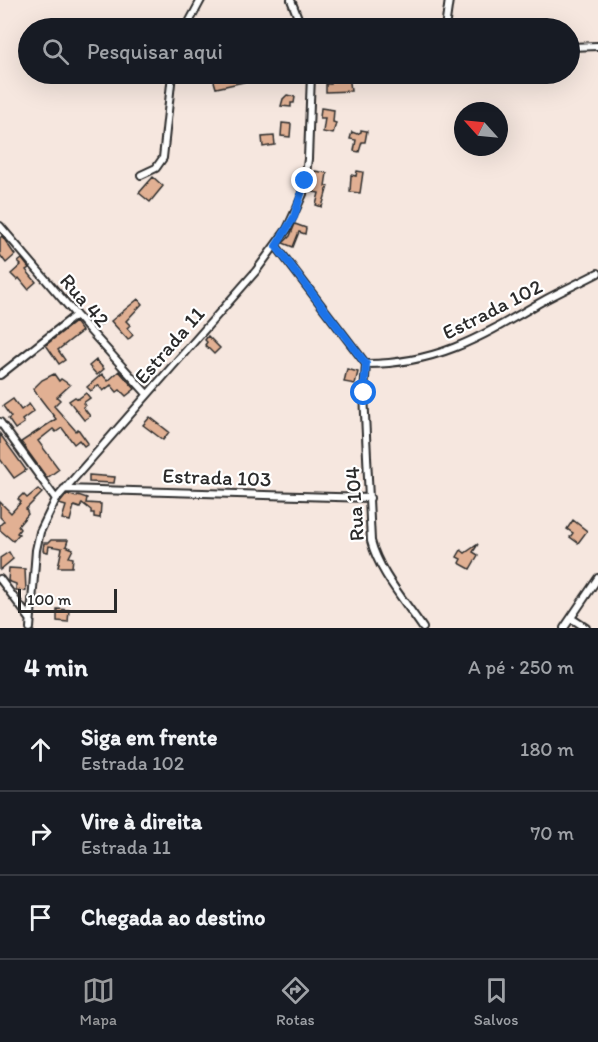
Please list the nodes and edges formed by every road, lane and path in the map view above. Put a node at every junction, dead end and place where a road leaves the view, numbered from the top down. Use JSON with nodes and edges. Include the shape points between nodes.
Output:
{"nodes":[{"id":1,"x":201,"y":0,"type":"edge"},
{"id":2,"x":291,"y":0,"type":"edge"},
{"id":3,"x":449,"y":0,"type":"edge"},
{"id":4,"x":191,"y":18,"type":"edge"},
{"id":5,"x":298,"y":18,"type":"edge"},
{"id":6,"x":446,"y":18,"type":"edge"},
{"id":7,"x":598,"y":46,"type":"edge"},
{"id":8,"x":580,"y":47,"type":"edge"},
{"id":9,"x":171,"y":84,"type":"edge"},
{"id":10,"x":310,"y":84,"type":"edge"},
{"id":11,"x":141,"y":175,"type":"dead end"},
{"id":12,"x":0,"y":226,"type":"edge"},
{"id":13,"x":276,"y":246,"type":"junction"},
{"id":14,"x":598,"y":273,"type":"edge"},
{"id":15,"x":76,"y":315,"type":"junction"},
{"id":16,"x":366,"y":364,"type":"junction"},
{"id":17,"x":0,"y":375,"type":"edge"},
{"id":18,"x":147,"y":394,"type":"junction"},
{"id":19,"x":0,"y":422,"type":"edge"},
{"id":20,"x":64,"y":489,"type":"junction"},
{"id":21,"x":370,"y":498,"type":"junction"},
{"id":22,"x":56,"y":499,"type":"junction"},
{"id":23,"x":598,"y":578,"type":"edge"},
{"id":24,"x":0,"y":579,"type":"edge"},
{"id":25,"x":571,"y":618,"type":"junction"},
{"id":26,"x":30,"y":620,"type":"junction"},
{"id":27,"x":30,"y":628,"type":"edge"},
{"id":28,"x":423,"y":628,"type":"edge"},
{"id":29,"x":564,"y":628,"type":"edge"},
{"id":30,"x":586,"y":628,"type":"edge"}],
"edges":[{"from":1,"to":4,"type":"street"},
{"from":2,"to":5,"type":"street"},
{"from":3,"to":6,"type":"street"},
{"from":7,"to":8,"type":"street"},
{"from":9,"to":11,"type":"street","via":[[163,159],[156,168]]},
{"from":10,"to":13,"type":"street","name":"Estrada 11","via":[[305,181],[294,217]]},
{"from":12,"to":15,"type":"street","name":"Rua 42"},
{"from":13,"to":16,"type":"street"},
{"from":13,"to":18,"type":"street","name":"Estrada 11"},
{"from":14,"to":16,"type":"street","name":"Estrada 102","via":[[490,332],[437,355],[410,362]]},
{"from":15,"to":17,"type":"street"},
{"from":15,"to":18,"type":"street","name":"Rua 42"},
{"from":16,"to":21,"type":"street","name":"Rua 104"},
{"from":18,"to":20,"type":"street","name":"Estrada 11"},
{"from":19,"to":22,"type":"street"},
{"from":20,"to":21,"type":"street","name":"Estrada 103"},
{"from":20,"to":22,"type":"street","name":"Estrada 11"},
{"from":21,"to":28,"type":"street","name":"Rua 104","via":[[373,549]]},
{"from":22,"to":26,"type":"street","name":"Estrada 11","via":[[38,541]]},
{"from":23,"to":25,"type":"street"},
{"from":24,"to":26,"type":"street"},
{"from":25,"to":29,"type":"street"},
{"from":25,"to":30,"type":"street"},
{"from":26,"to":27,"type":"street","name":"Estrada 11"}]}
